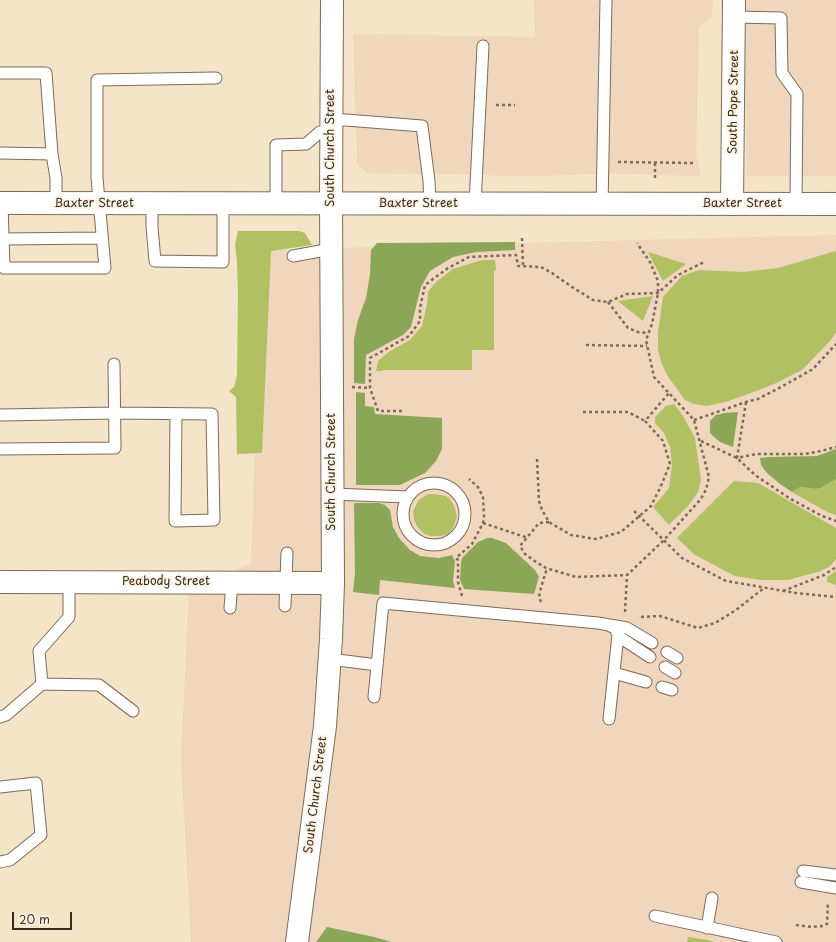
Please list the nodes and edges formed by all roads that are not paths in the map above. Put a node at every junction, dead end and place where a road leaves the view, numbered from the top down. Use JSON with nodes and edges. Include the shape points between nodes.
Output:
{"nodes":[{"id":1,"x":332,"y":0,"type":"edge"},
{"id":2,"x":606,"y":0,"type":"edge"},
{"id":3,"x":734,"y":8,"type":"edge"},
{"id":4,"x":483,"y":46,"type":"dead end"},
{"id":5,"x":0,"y":73,"type":"edge"},
{"id":6,"x":216,"y":78,"type":"dead end"},
{"id":7,"x":331,"y":126,"type":"junction"},
{"id":8,"x":0,"y":153,"type":"edge"},
{"id":9,"x":52,"y":154,"type":"junction"},
{"id":10,"x":1,"y":203,"type":"edge"},
{"id":11,"x":223,"y":203,"type":"junction"},
{"id":12,"x":56,"y":204,"type":"junction"},
{"id":13,"x":99,"y":204,"type":"junction"},
{"id":14,"x":152,"y":204,"type":"junction"},
{"id":15,"x":276,"y":204,"type":"junction"},
{"id":16,"x":331,"y":204,"type":"junction"},
{"id":17,"x":430,"y":204,"type":"junction"},
{"id":18,"x":475,"y":204,"type":"junction"},
{"id":19,"x":732,"y":204,"type":"junction"},
{"id":20,"x":796,"y":204,"type":"junction"},
{"id":21,"x":836,"y":204,"type":"edge"},
{"id":22,"x":602,"y":205,"type":"junction"},
{"id":23,"x":102,"y":238,"type":"junction"},
{"id":24,"x":4,"y":239,"type":"junction"},
{"id":25,"x":331,"y":249,"type":"junction"},
{"id":26,"x":293,"y":256,"type":"dead end"},
{"id":27,"x":2,"y":259,"type":"edge"},
{"id":28,"x":114,"y":364,"type":"dead end"},
{"id":29,"x":115,"y":413,"type":"junction"},
{"id":30,"x":176,"y":414,"type":"junction"},
{"id":31,"x":0,"y":415,"type":"edge"},
{"id":32,"x":0,"y":449,"type":"edge"},
{"id":33,"x":332,"y":494,"type":"junction"},
{"id":34,"x":408,"y":497,"type":"junction"},
{"id":35,"x":287,"y":553,"type":"dead end"},
{"id":36,"x":0,"y":582,"type":"edge"},
{"id":37,"x":68,"y":582,"type":"junction"},
{"id":38,"x":232,"y":582,"type":"junction"},
{"id":39,"x":287,"y":582,"type":"junction"},
{"id":40,"x":333,"y":583,"type":"junction"},
{"id":41,"x":285,"y":606,"type":"dead end"},
{"id":42,"x":230,"y":608,"type":"dead end"},
{"id":43,"x":604,"y":624,"type":"junction"},
{"id":44,"x":618,"y":636,"type":"junction"},
{"id":45,"x":652,"y":643,"type":"dead end"},
{"id":46,"x":650,"y":657,"type":"dead end"},
{"id":47,"x":330,"y":659,"type":"junction"},
{"id":48,"x":377,"y":665,"type":"junction"},
{"id":49,"x":614,"y":672,"type":"junction"},
{"id":50,"x":646,"y":682,"type":"dead end"},
{"id":51,"x":42,"y":684,"type":"junction"},
{"id":52,"x":374,"y":697,"type":"dead end"},
{"id":53,"x":133,"y":711,"type":"dead end"},
{"id":54,"x":0,"y":717,"type":"edge"},
{"id":55,"x":609,"y":719,"type":"dead end"},
{"id":56,"x":0,"y":787,"type":"edge"},
{"id":57,"x":0,"y":862,"type":"edge"},
{"id":58,"x":803,"y":871,"type":"dead end"},
{"id":59,"x":836,"y":875,"type":"edge"},
{"id":60,"x":801,"y":882,"type":"dead end"},
{"id":61,"x":836,"y":888,"type":"edge"},
{"id":62,"x":712,"y":898,"type":"dead end"},
{"id":63,"x":655,"y":916,"type":"dead end"},
{"id":64,"x":707,"y":928,"type":"junction"},
{"id":65,"x":728,"y":937,"type":"edge"},
{"id":66,"x":298,"y":942,"type":"edge"},
{"id":67,"x":776,"y":942,"type":"edge"}],
"edges":[{"from":1,"to":7,"type":"street","name":"South Church Street"},
{"from":2,"to":22,"type":"lane"},
{"from":3,"to":19,"type":"street","name":"South Pope Street"},
{"from":3,"to":20,"type":"lane","via":[[781,18],[782,73],[797,94]]},
{"from":4,"to":18,"type":"lane"},
{"from":5,"to":9,"type":"lane","via":[[46,73]]},
{"from":6,"to":13,"type":"lane","via":[[97,80]]},
{"from":7,"to":15,"type":"lane","via":[[306,144],[276,145]]},
{"from":7,"to":16,"type":"street","name":"South Church Street"},
{"from":7,"to":17,"type":"lane","via":[[346,120],[422,126]]},
{"from":8,"to":9,"type":"lane"},
{"from":9,"to":12,"type":"lane","via":[[56,178]]},
{"from":10,"to":12,"type":"street","name":"Baxter Street"},
{"from":10,"to":24,"type":"lane"},
{"from":11,"to":14,"type":"street","name":"Baxter Street"},
{"from":11,"to":14,"type":"lane","via":[[223,262],[155,261]]},
{"from":11,"to":15,"type":"street","name":"Baxter Street"},
{"from":12,"to":13,"type":"street","name":"Baxter Street"},
{"from":13,"to":14,"type":"street","name":"Baxter Street"},
{"from":13,"to":23,"type":"lane"},
{"from":15,"to":16,"type":"street","name":"Baxter Street"},
{"from":16,"to":17,"type":"street","name":"Baxter Street"},
{"from":16,"to":25,"type":"street","name":"South Church Street"},
{"from":17,"to":18,"type":"street","name":"Baxter Street"},
{"from":18,"to":22,"type":"street","name":"Baxter Street"},
{"from":19,"to":20,"type":"street","name":"Baxter Street"},
{"from":19,"to":22,"type":"street","name":"Baxter Street"},
{"from":20,"to":21,"type":"street","name":"Baxter Street"},
{"from":23,"to":24,"type":"lane"},
{"from":23,"to":27,"type":"lane","via":[[105,268],[4,268]]},
{"from":24,"to":27,"type":"lane"},
{"from":25,"to":26,"type":"lane"},
{"from":25,"to":33,"type":"street","name":"South Church Street"},
{"from":28,"to":29,"type":"lane"},
{"from":29,"to":30,"type":"lane"},
{"from":29,"to":31,"type":"lane"},
{"from":29,"to":32,"type":"lane","via":[[115,448]]},
{"from":30,"to":30,"type":"lane","via":[[212,414],[214,520],[175,521]]},
{"from":33,"to":34,"type":"lane"},
{"from":33,"to":40,"type":"street","name":"South Church Street"},
{"from":34,"to":34,"type":"lane","via":[[403,512],[404,522],[407,531],[414,538],[432,546],[451,541],[458,534],[465,516],[461,498],[454,490],[446,485],[426,484],[417,488]]},
{"from":35,"to":39,"type":"lane"},
{"from":36,"to":37,"type":"street","name":"Peabody Street"},
{"from":37,"to":38,"type":"street","name":"Peabody Street"},
{"from":37,"to":51,"type":"lane","via":[[69,617],[39,651]]},
{"from":38,"to":39,"type":"street","name":"Peabody Street"},
{"from":38,"to":42,"type":"lane"},
{"from":39,"to":40,"type":"street","name":"Peabody Street"},
{"from":39,"to":41,"type":"lane"},
{"from":40,"to":47,"type":"street","name":"South Church Street"},
{"from":43,"to":44,"type":"lane","via":[[615,628]]},
{"from":43,"to":45,"type":"lane","via":[[627,628]]},
{"from":43,"to":48,"type":"lane","via":[[383,603]]},
{"from":44,"to":46,"type":"lane"},
{"from":44,"to":49,"type":"lane"},
{"from":47,"to":48,"type":"lane"},
{"from":47,"to":66,"type":"street","name":"South Church Street","via":[[325,726]]},
{"from":48,"to":52,"type":"lane"},
{"from":49,"to":50,"type":"lane"},
{"from":49,"to":55,"type":"lane"},
{"from":51,"to":53,"type":"lane","via":[[99,685]]},
{"from":51,"to":54,"type":"lane","via":[[6,715]]},
{"from":56,"to":57,"type":"lane","via":[[36,783],[41,835],[10,860]]},
{"from":58,"to":59,"type":"lane"},
{"from":60,"to":61,"type":"lane"},
{"from":62,"to":64,"type":"lane"},
{"from":63,"to":64,"type":"lane"},
{"from":64,"to":65,"type":"lane"},
{"from":65,"to":67,"type":"lane"}]}
